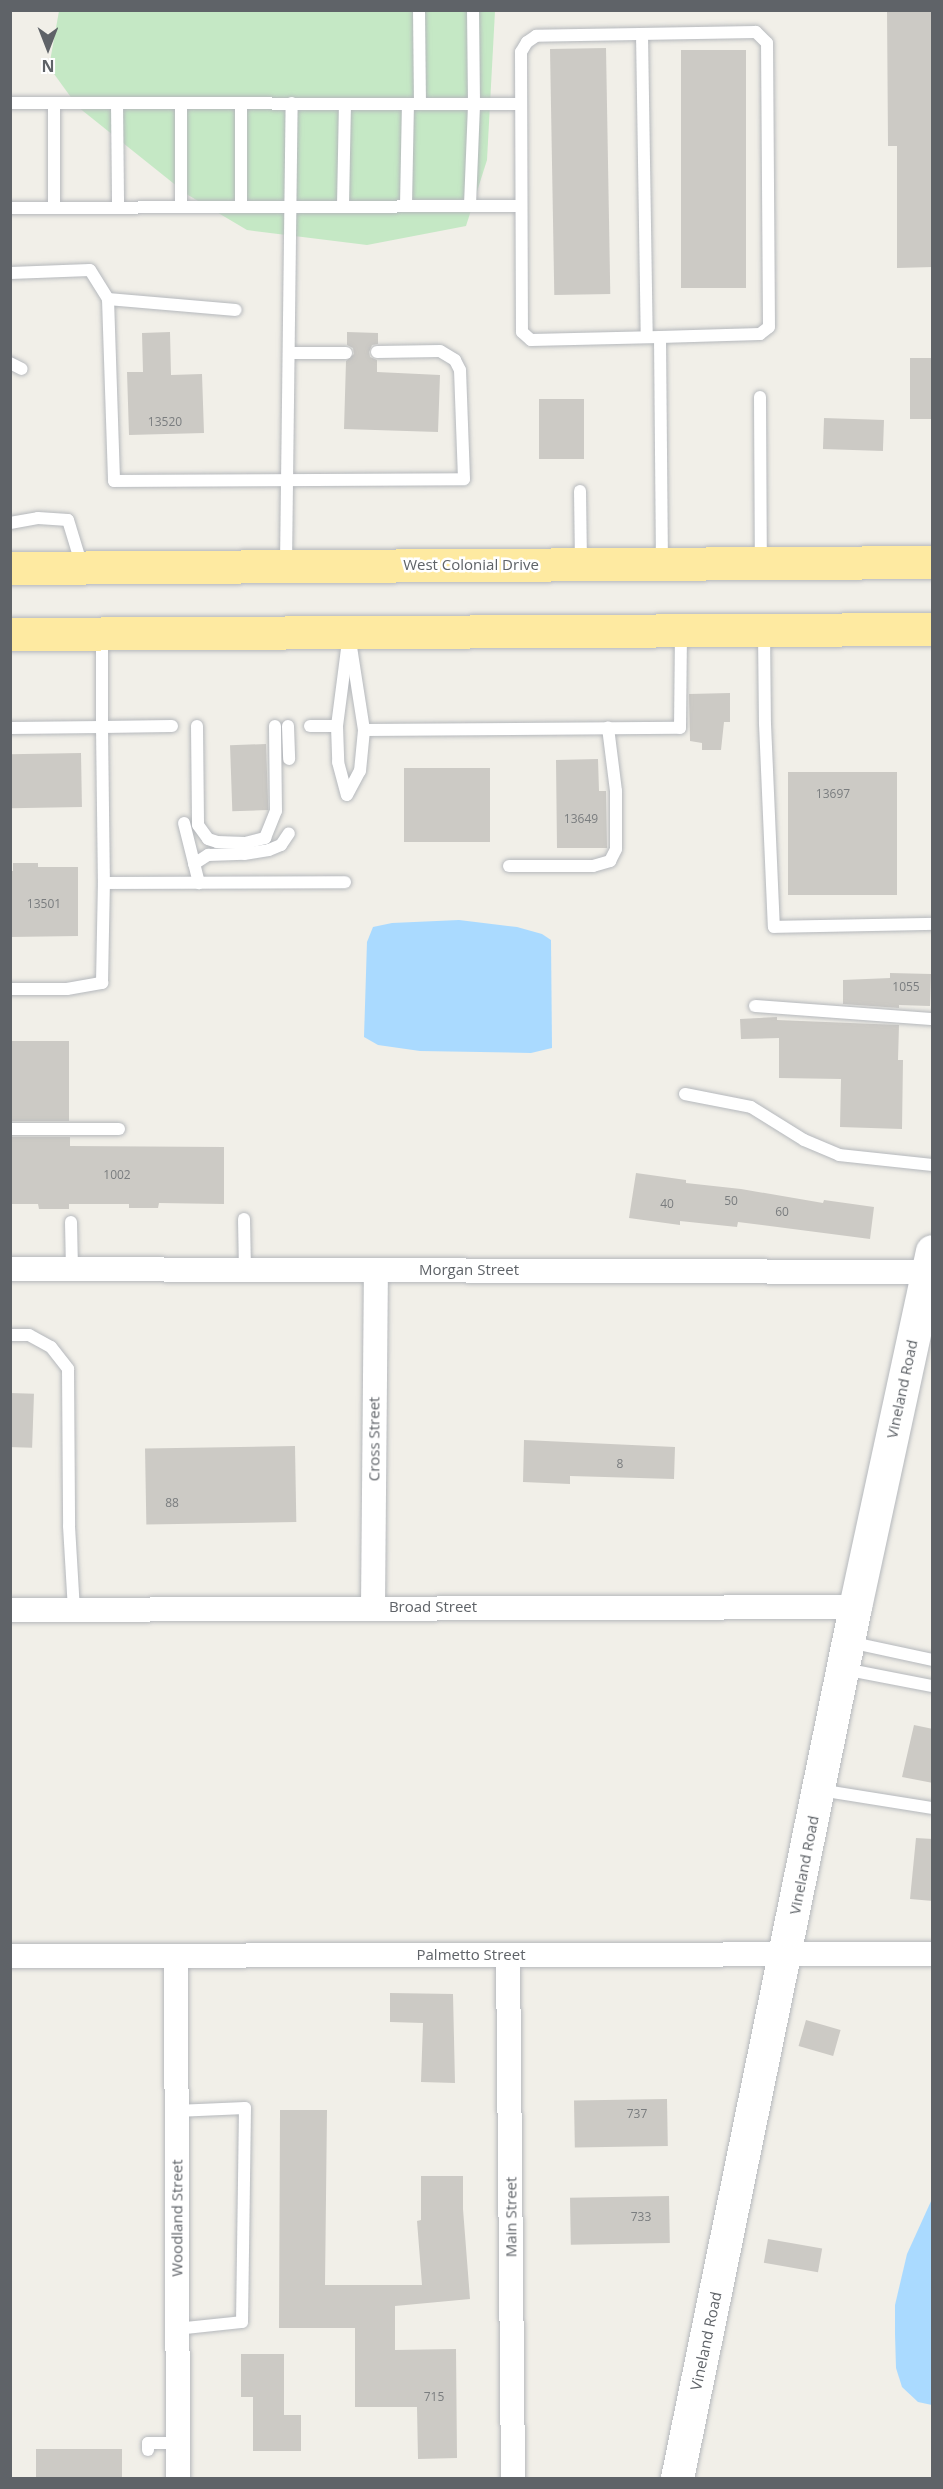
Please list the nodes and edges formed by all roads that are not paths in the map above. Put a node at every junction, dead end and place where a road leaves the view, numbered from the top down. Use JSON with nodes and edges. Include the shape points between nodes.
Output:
{"nodes":[{"id":1,"x":419,"y":10,"type":"edge"},
{"id":2,"x":472,"y":10,"type":"edge"},
{"id":3,"x":642,"y":34,"type":"junction"},
{"id":4,"x":10,"y":103,"type":"edge"},
{"id":5,"x":54,"y":103,"type":"junction"},
{"id":6,"x":117,"y":103,"type":"junction"},
{"id":7,"x":181,"y":104,"type":"junction"},
{"id":8,"x":241,"y":104,"type":"junction"},
{"id":9,"x":292,"y":104,"type":"junction"},
{"id":10,"x":345,"y":104,"type":"junction"},
{"id":11,"x":414,"y":104,"type":"junction"},
{"id":12,"x":474,"y":104,"type":"junction"},
{"id":13,"x":521,"y":104,"type":"junction"},
{"id":14,"x":470,"y":205,"type":"junction"},
{"id":15,"x":241,"y":206,"type":"junction"},
{"id":16,"x":290,"y":206,"type":"junction"},
{"id":17,"x":343,"y":206,"type":"junction"},
{"id":18,"x":406,"y":206,"type":"junction"},
{"id":19,"x":521,"y":206,"type":"junction"},
{"id":20,"x":118,"y":207,"type":"junction"},
{"id":21,"x":181,"y":207,"type":"junction"},
{"id":22,"x":10,"y":208,"type":"edge"},
{"id":23,"x":54,"y":208,"type":"junction"},
{"id":24,"x":10,"y":273,"type":"edge"},
{"id":25,"x":108,"y":299,"type":"junction"},
{"id":26,"x":236,"y":310,"type":"dead end"},
{"id":27,"x":653,"y":337,"type":"junction"},
{"id":28,"x":377,"y":352,"type":"dead end"},
{"id":29,"x":289,"y":353,"type":"junction"},
{"id":30,"x":346,"y":353,"type":"dead end"},
{"id":31,"x":760,"y":397,"type":"dead end"},
{"id":32,"x":286,"y":480,"type":"junction"},
{"id":33,"x":580,"y":491,"type":"dead end"},
{"id":34,"x":10,"y":523,"type":"edge"},
{"id":35,"x":933,"y":562,"type":"edge"},
{"id":36,"x":761,"y":563,"type":"junction"},
{"id":37,"x":581,"y":564,"type":"junction"},
{"id":38,"x":662,"y":564,"type":"junction"},
{"id":39,"x":286,"y":566,"type":"junction"},
{"id":40,"x":10,"y":568,"type":"edge"},
{"id":41,"x":82,"y":568,"type":"junction"},
{"id":42,"x":933,"y":629,"type":"edge"},
{"id":43,"x":681,"y":630,"type":"junction"},
{"id":44,"x":764,"y":630,"type":"junction"},
{"id":45,"x":102,"y":633,"type":"junction"},
{"id":46,"x":348,"y":633,"type":"junction"},
{"id":47,"x":10,"y":634,"type":"edge"},
{"id":48,"x":172,"y":726,"type":"dead end"},
{"id":49,"x":197,"y":726,"type":"dead end"},
{"id":50,"x":275,"y":726,"type":"dead end"},
{"id":51,"x":288,"y":726,"type":"dead end"},
{"id":52,"x":310,"y":726,"type":"dead end"},
{"id":53,"x":337,"y":726,"type":"junction"},
{"id":54,"x":102,"y":727,"type":"junction"},
{"id":55,"x":10,"y":728,"type":"edge"},
{"id":56,"x":608,"y":728,"type":"junction"},
{"id":57,"x":364,"y":730,"type":"junction"},
{"id":58,"x":289,"y":759,"type":"dead end"},
{"id":59,"x":184,"y":823,"type":"dead end"},
{"id":60,"x":289,"y":833,"type":"dead end"},
{"id":61,"x":194,"y":864,"type":"junction"},
{"id":62,"x":509,"y":866,"type":"dead end"},
{"id":63,"x":345,"y":882,"type":"dead end"},
{"id":64,"x":199,"y":883,"type":"junction"},
{"id":65,"x":104,"y":884,"type":"junction"},
{"id":66,"x":933,"y":924,"type":"edge"},
{"id":67,"x":10,"y":988,"type":"edge"},
{"id":68,"x":755,"y":1005,"type":"dead end"},
{"id":69,"x":933,"y":1019,"type":"edge"},
{"id":70,"x":685,"y":1094,"type":"dead end"},
{"id":71,"x":10,"y":1129,"type":"edge"},
{"id":72,"x":119,"y":1129,"type":"dead end"},
{"id":73,"x":933,"y":1166,"type":"edge"},
{"id":74,"x":244,"y":1219,"type":"dead end"},
{"id":75,"x":71,"y":1222,"type":"dead end"},
{"id":76,"x":930,"y":1262,"type":"edge"},
{"id":77,"x":10,"y":1269,"type":"edge"},
{"id":78,"x":72,"y":1269,"type":"junction"},
{"id":79,"x":245,"y":1270,"type":"junction"},
{"id":80,"x":376,"y":1270,"type":"junction"},
{"id":81,"x":10,"y":1335,"type":"edge"},
{"id":82,"x":855,"y":1607,"type":"junction"},
{"id":83,"x":373,"y":1608,"type":"junction"},
{"id":84,"x":10,"y":1610,"type":"edge"},
{"id":85,"x":74,"y":1610,"type":"junction"},
{"id":86,"x":845,"y":1655,"type":"junction"},
{"id":87,"x":933,"y":1660,"type":"edge"},
{"id":88,"x":933,"y":1686,"type":"edge"},
{"id":89,"x":819,"y":1790,"type":"junction"},
{"id":90,"x":933,"y":1808,"type":"edge"},
{"id":91,"x":786,"y":1954,"type":"junction"},
{"id":92,"x":933,"y":1954,"type":"edge"},
{"id":93,"x":508,"y":1955,"type":"junction"},
{"id":94,"x":10,"y":1956,"type":"edge"},
{"id":95,"x":176,"y":1957,"type":"junction"},
{"id":96,"x":176,"y":2111,"type":"junction"},
{"id":97,"x":177,"y":2329,"type":"junction"},
{"id":98,"x":178,"y":2443,"type":"junction"},
{"id":99,"x":148,"y":2450,"type":"dead end"},
{"id":100,"x":178,"y":2478,"type":"edge"},
{"id":101,"x":513,"y":2478,"type":"edge"},
{"id":102,"x":677,"y":2478,"type":"edge"}],
"edges":[{"from":1,"to":11,"type":"lane"},
{"from":2,"to":12,"type":"lane"},
{"from":3,"to":13,"type":"lane","via":[[536,36],[521,52]]},
{"from":3,"to":27,"type":"lane"},
{"from":3,"to":27,"type":"lane","via":[[756,32],[767,43],[769,327],[760,334]]},
{"from":4,"to":5,"type":"lane"},
{"from":5,"to":6,"type":"lane"},
{"from":5,"to":23,"type":"lane"},
{"from":6,"to":7,"type":"lane"},
{"from":6,"to":20,"type":"lane"},
{"from":7,"to":8,"type":"lane"},
{"from":7,"to":21,"type":"lane"},
{"from":8,"to":9,"type":"lane"},
{"from":8,"to":15,"type":"lane"},
{"from":9,"to":10,"type":"lane"},
{"from":9,"to":16,"type":"lane"},
{"from":10,"to":11,"type":"lane"},
{"from":10,"to":17,"type":"lane"},
{"from":11,"to":12,"type":"lane"},
{"from":11,"to":18,"type":"lane"},
{"from":12,"to":13,"type":"lane"},
{"from":12,"to":14,"type":"lane"},
{"from":13,"to":19,"type":"lane"},
{"from":14,"to":18,"type":"lane"},
{"from":14,"to":19,"type":"lane"},
{"from":15,"to":16,"type":"lane"},
{"from":15,"to":21,"type":"lane"},
{"from":16,"to":17,"type":"lane"},
{"from":16,"to":29,"type":"lane"},
{"from":17,"to":18,"type":"lane"},
{"from":19,"to":27,"type":"lane","via":[[522,332],[531,340]]},
{"from":20,"to":21,"type":"lane"},
{"from":20,"to":23,"type":"lane"},
{"from":22,"to":23,"type":"lane"},
{"from":24,"to":25,"type":"lane","via":[[90,270]]},
{"from":25,"to":26,"type":"lane"},
{"from":25,"to":32,"type":"lane","via":[[114,481]]},
{"from":27,"to":38,"type":"lane"},
{"from":28,"to":32,"type":"lane","via":[[448,353],[460,370],[464,479]]},
{"from":29,"to":30,"type":"lane"},
{"from":29,"to":32,"type":"lane"},
{"from":31,"to":36,"type":"lane"},
{"from":32,"to":39,"type":"lane"},
{"from":33,"to":37,"type":"lane"},
{"from":34,"to":41,"type":"lane","via":[[38,518],[68,520]]},
{"from":35,"to":36,"type":"highway","name":"West Colonial Drive"},
{"from":36,"to":38,"type":"highway","name":"West Colonial Drive"},
{"from":37,"to":38,"type":"highway","name":"West Colonial Drive"},
{"from":37,"to":39,"type":"highway","name":"West Colonial Drive"},
{"from":39,"to":41,"type":"highway","name":"West Colonial Drive"},
{"from":40,"to":41,"type":"highway","name":"West Colonial Drive"},
{"from":42,"to":44,"type":"highway"},
{"from":43,"to":44,"type":"highway"},
{"from":43,"to":46,"type":"highway"},
{"from":43,"to":56,"type":"lane","via":[[681,728]]},
{"from":44,"to":66,"type":"lane","via":[[774,927]]},
{"from":45,"to":46,"type":"highway"},
{"from":45,"to":47,"type":"highway"},
{"from":45,"to":54,"type":"lane"},
{"from":46,"to":53,"type":"lane"},
{"from":46,"to":57,"type":"lane"},
{"from":48,"to":54,"type":"lane"},
{"from":49,"to":50,"type":"lane","via":[[198,825],[208,839],[217,843],[266,838],[276,811]]},
{"from":51,"to":58,"type":"lane"},
{"from":52,"to":53,"type":"lane"},
{"from":53,"to":57,"type":"lane","via":[[338,762],[347,795],[360,771]]},
{"from":54,"to":55,"type":"lane"},
{"from":54,"to":65,"type":"lane"},
{"from":56,"to":57,"type":"lane"},
{"from":56,"to":62,"type":"lane","via":[[616,791],[616,849],[610,861],[593,866]]},
{"from":59,"to":61,"type":"lane"},
{"from":60,"to":61,"type":"lane","via":[[281,845],[269,850],[208,855]]},
{"from":61,"to":64,"type":"lane"},
{"from":63,"to":64,"type":"lane"},
{"from":64,"to":65,"type":"lane"},
{"from":65,"to":67,"type":"lane","via":[[102,983],[67,989]]},
{"from":68,"to":69,"type":"lane"},
{"from":70,"to":73,"type":"lane","via":[[751,1107],[804,1140],[839,1155]]},
{"from":71,"to":72,"type":"lane"},
{"from":74,"to":79,"type":"lane"},
{"from":75,"to":78,"type":"lane"},
{"from":76,"to":80,"type":"street","name":"Morgan Street"},
{"from":76,"to":82,"type":"main road","name":"Vineland Road"},
{"from":77,"to":78,"type":"street","name":"Morgan Street"},
{"from":78,"to":79,"type":"street","name":"Morgan Street"},
{"from":79,"to":80,"type":"street","name":"Morgan Street"},
{"from":80,"to":83,"type":"street","name":"Cross Street"},
{"from":81,"to":85,"type":"lane","via":[[29,1335],[51,1347],[68,1369]]},
{"from":82,"to":83,"type":"street","name":"Broad Street"},
{"from":82,"to":86,"type":"main road","name":"Vineland Road"},
{"from":83,"to":85,"type":"street","name":"Broad Street"},
{"from":84,"to":85,"type":"street","name":"Broad Street"},
{"from":86,"to":87,"type":"lane"},
{"from":86,"to":88,"type":"lane"},
{"from":86,"to":89,"type":"main road","name":"Vineland Road"},
{"from":89,"to":90,"type":"lane"},
{"from":89,"to":91,"type":"main road","name":"Vineland Road"},
{"from":91,"to":92,"type":"street","name":"Palmetto Street"},
{"from":91,"to":93,"type":"street","name":"Palmetto Street"},
{"from":91,"to":102,"type":"main road","name":"Vineland Road"},
{"from":93,"to":95,"type":"street","name":"Palmetto Street"},
{"from":93,"to":101,"type":"street","name":"Main Street"},
{"from":94,"to":95,"type":"street","name":"Palmetto Street"},
{"from":95,"to":96,"type":"street","name":"Woodland Street"},
{"from":96,"to":97,"type":"street","name":"Woodland Street"},
{"from":96,"to":97,"type":"lane","via":[[245,2108],[242,2322]]},
{"from":97,"to":98,"type":"street","name":"Woodland Street"},
{"from":98,"to":99,"type":"lane","via":[[148,2443]]},
{"from":98,"to":100,"type":"street","name":"Woodland Street"}]}
